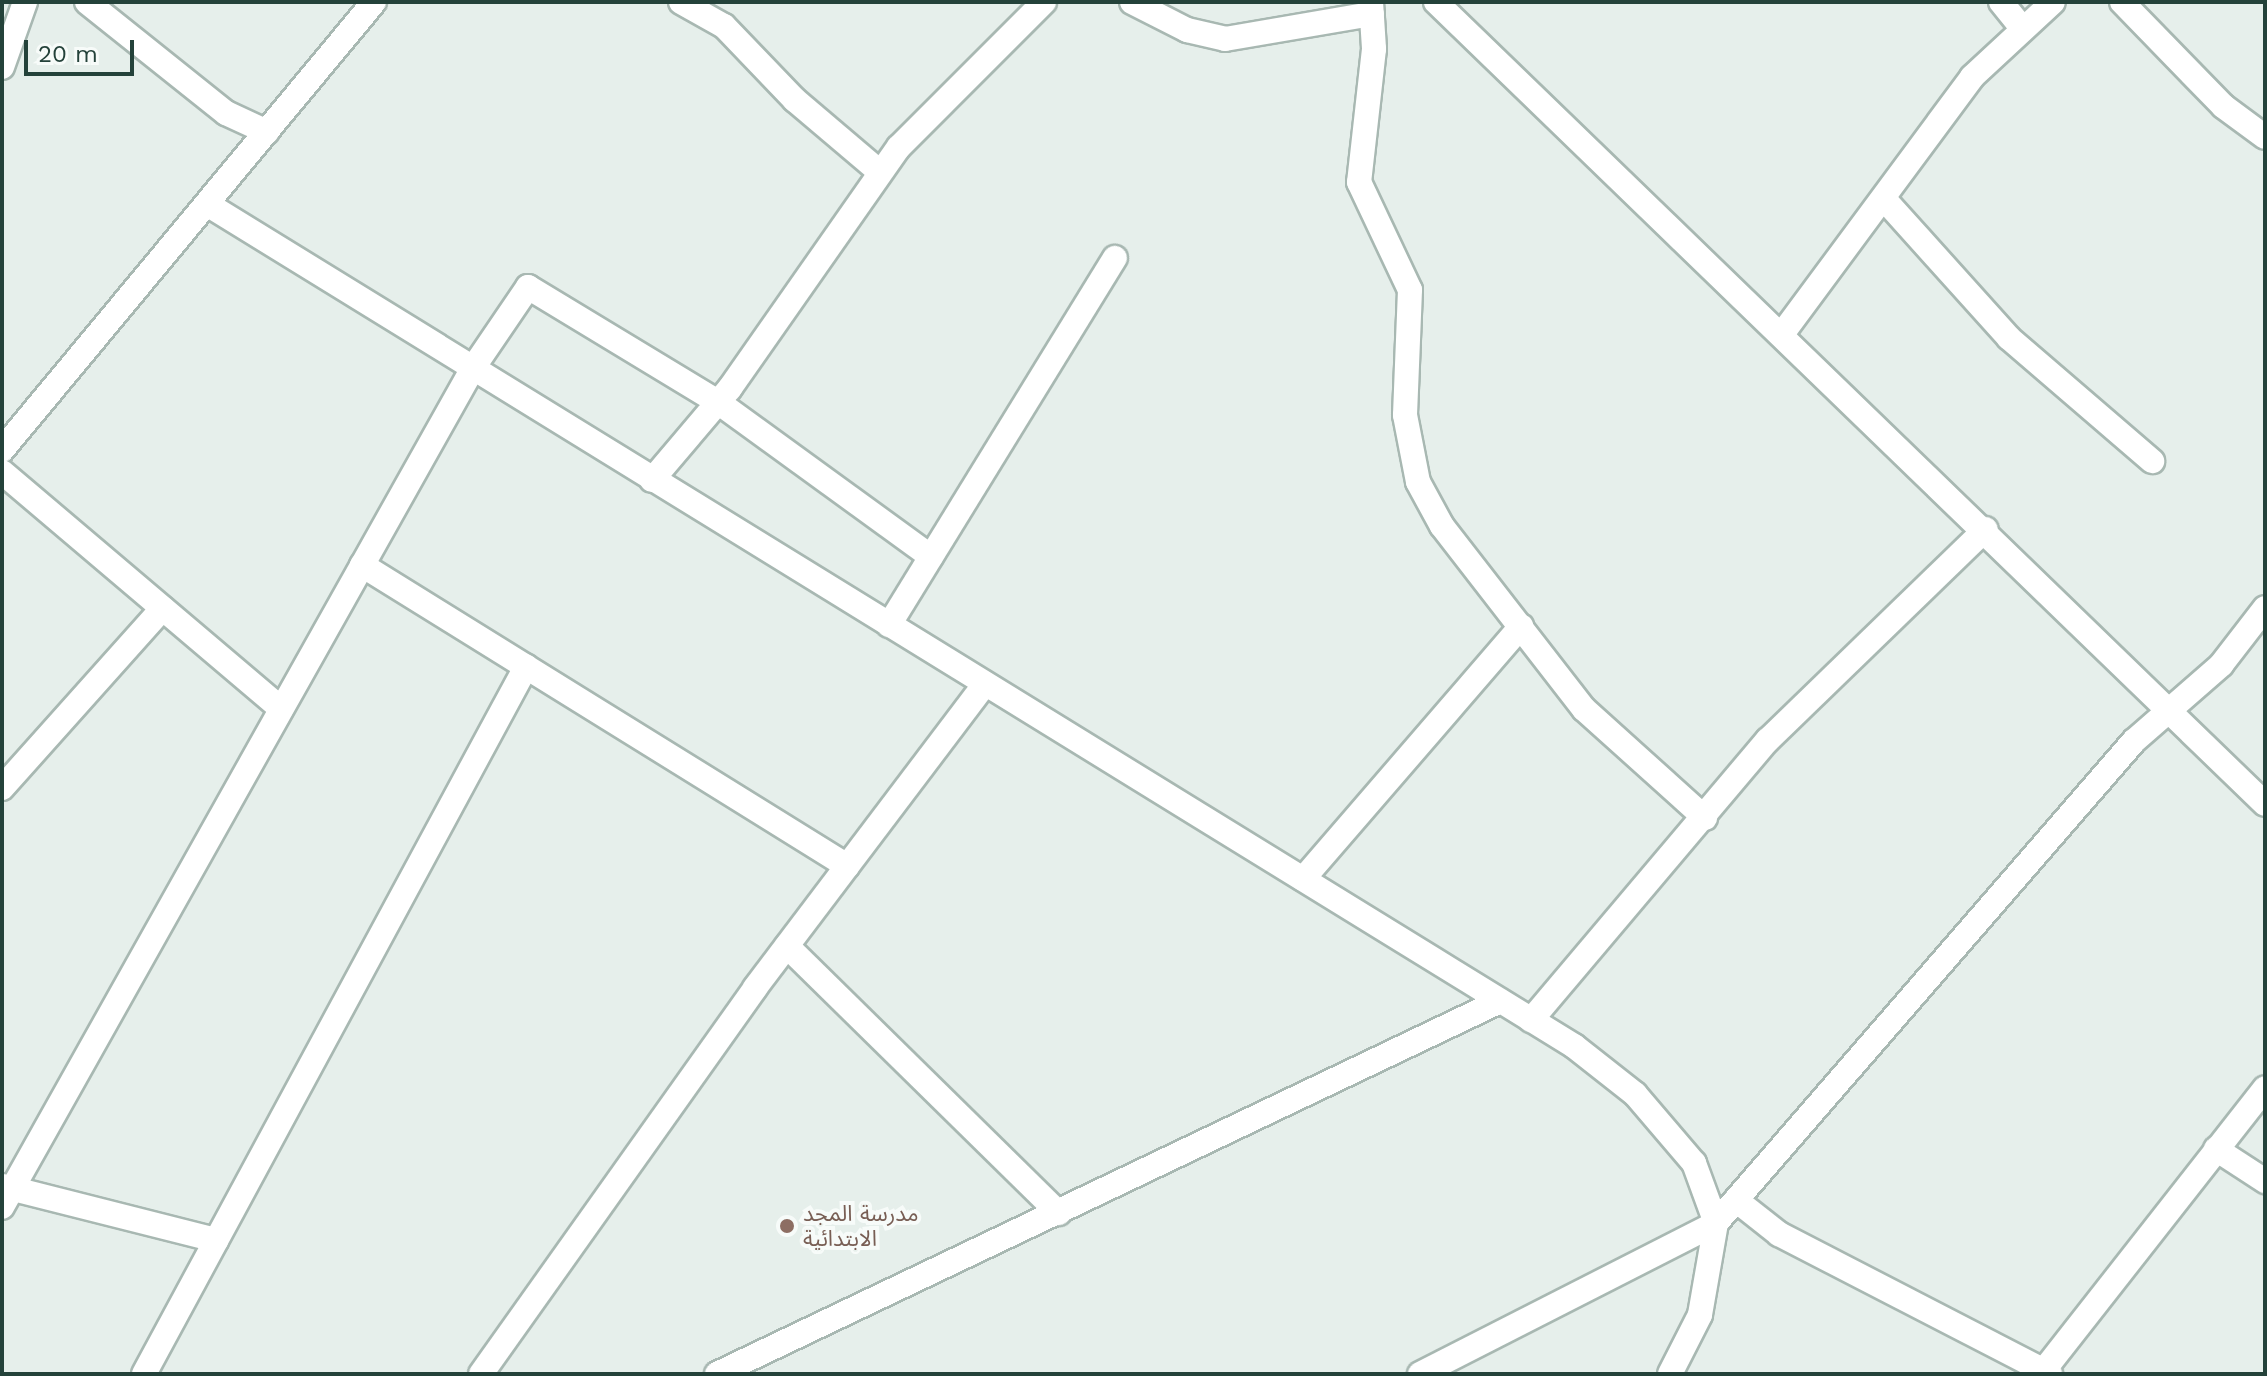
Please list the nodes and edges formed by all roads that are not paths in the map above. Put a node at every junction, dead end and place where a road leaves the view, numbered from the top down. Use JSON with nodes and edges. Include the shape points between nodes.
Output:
{"nodes":[{"id":1,"x":25,"y":2,"type":"edge"},
{"id":2,"x":87,"y":2,"type":"edge"},
{"id":3,"x":374,"y":2,"type":"edge"},
{"id":4,"x":681,"y":2,"type":"edge"},
{"id":5,"x":1044,"y":2,"type":"edge"},
{"id":6,"x":1132,"y":2,"type":"edge"},
{"id":7,"x":1436,"y":2,"type":"edge"},
{"id":8,"x":2001,"y":2,"type":"edge"},
{"id":9,"x":2053,"y":2,"type":"edge"},
{"id":10,"x":2122,"y":2,"type":"edge"},
{"id":11,"x":1371,"y":8,"type":"edge"},
{"id":12,"x":2022,"y":28,"type":"junction"},
{"id":13,"x":2,"y":67,"type":"edge"},
{"id":14,"x":267,"y":132,"type":"junction"},
{"id":15,"x":2265,"y":137,"type":"edge"},
{"id":16,"x":880,"y":172,"type":"junction"},
{"id":17,"x":1884,"y":199,"type":"junction"},
{"id":18,"x":207,"y":204,"type":"junction"},
{"id":19,"x":1115,"y":258,"type":"dead end"},
{"id":20,"x":1782,"y":334,"type":"junction"},
{"id":21,"x":473,"y":368,"type":"junction"},
{"id":22,"x":718,"y":402,"type":"junction"},
{"id":23,"x":2,"y":450,"type":"edge"},
{"id":24,"x":2152,"y":461,"type":"dead end"},
{"id":25,"x":2,"y":472,"type":"edge"},
{"id":26,"x":652,"y":480,"type":"junction"},
{"id":27,"x":1986,"y":529,"type":"junction"},
{"id":28,"x":931,"y":557,"type":"junction"},
{"id":29,"x":362,"y":565,"type":"junction"},
{"id":30,"x":163,"y":608,"type":"junction"},
{"id":31,"x":2265,"y":608,"type":"edge"},
{"id":32,"x":889,"y":625,"type":"junction"},
{"id":33,"x":1521,"y":626,"type":"junction"},
{"id":34,"x":526,"y":667,"type":"junction"},
{"id":35,"x":985,"y":684,"type":"junction"},
{"id":36,"x":2172,"y":708,"type":"junction"},
{"id":37,"x":281,"y":709,"type":"junction"},
{"id":38,"x":2,"y":788,"type":"edge"},
{"id":39,"x":2265,"y":804,"type":"edge"},
{"id":40,"x":1705,"y":818,"type":"junction"},
{"id":41,"x":847,"y":866,"type":"junction"},
{"id":42,"x":1303,"y":879,"type":"junction"},
{"id":43,"x":787,"y":946,"type":"junction"},
{"id":44,"x":1500,"y":1001,"type":"junction"},
{"id":45,"x":1531,"y":1020,"type":"junction"},
{"id":46,"x":2265,"y":1088,"type":"edge"},
{"id":47,"x":2216,"y":1149,"type":"junction"},
{"id":48,"x":2265,"y":1181,"type":"edge"},
{"id":49,"x":5,"y":1195,"type":"edge"},
{"id":50,"x":1736,"y":1200,"type":"junction"},
{"id":51,"x":1059,"y":1213,"type":"junction"},
{"id":52,"x":1716,"y":1223,"type":"junction"},
{"id":53,"x":216,"y":1240,"type":"junction"},
{"id":54,"x":2045,"y":1373,"type":"edge"},
{"id":55,"x":144,"y":1374,"type":"edge"},
{"id":56,"x":481,"y":1374,"type":"edge"},
{"id":57,"x":717,"y":1374,"type":"edge"},
{"id":58,"x":1420,"y":1374,"type":"edge"},
{"id":59,"x":1670,"y":1374,"type":"edge"}],
"edges":[{"from":1,"to":13,"type":"street"},
{"from":2,"to":14,"type":"street","via":[[226,113]]},
{"from":3,"to":14,"type":"street"},
{"from":4,"to":16,"type":"street","via":[[724,26],[795,100]]},
{"from":5,"to":16,"type":"street","via":[[953,87]]},
{"from":6,"to":11,"type":"street","via":[[1187,30],[1225,39]]},
{"from":7,"to":20,"type":"street"},
{"from":8,"to":12,"type":"street"},
{"from":9,"to":12,"type":"street"},
{"from":10,"to":15,"type":"street","via":[[2223,106]]},
{"from":11,"to":33,"type":"street","via":[[1359,182],[1410,290],[1405,415],[1410,452],[1442,526]]},
{"from":12,"to":17,"type":"street","via":[[1972,77]]},
{"from":14,"to":18,"type":"street"},
{"from":16,"to":22,"type":"street"},
{"from":17,"to":20,"type":"street"},
{"from":17,"to":24,"type":"street","via":[[2009,338]]},
{"from":18,"to":21,"type":"street"},
{"from":18,"to":23,"type":"street"},
{"from":19,"to":28,"type":"street"},
{"from":20,"to":27,"type":"street"},
{"from":21,"to":22,"type":"street","via":[[528,287]]},
{"from":21,"to":26,"type":"street"},
{"from":21,"to":29,"type":"street"},
{"from":22,"to":26,"type":"street"},
{"from":22,"to":28,"type":"street"},
{"from":25,"to":30,"type":"street"},
{"from":26,"to":32,"type":"street"},
{"from":27,"to":36,"type":"street"},
{"from":27,"to":40,"type":"street","via":[[1768,740]]},
{"from":28,"to":32,"type":"street"},
{"from":29,"to":34,"type":"street"},
{"from":29,"to":37,"type":"street"},
{"from":30,"to":37,"type":"street"},
{"from":30,"to":38,"type":"street"},
{"from":31,"to":36,"type":"street","via":[[2221,665]]},
{"from":32,"to":35,"type":"street"},
{"from":33,"to":40,"type":"street","via":[[1584,709]]},
{"from":33,"to":42,"type":"street"},
{"from":34,"to":41,"type":"street"},
{"from":34,"to":53,"type":"street"},
{"from":35,"to":41,"type":"street"},
{"from":35,"to":42,"type":"street"},
{"from":36,"to":39,"type":"street"},
{"from":36,"to":50,"type":"street","via":[[2114,763]]},
{"from":37,"to":49,"type":"street"},
{"from":40,"to":45,"type":"street"},
{"from":41,"to":43,"type":"street"},
{"from":42,"to":44,"type":"street"},
{"from":43,"to":51,"type":"street"},
{"from":43,"to":56,"type":"street"},
{"from":44,"to":45,"type":"street"},
{"from":44,"to":51,"type":"street"},
{"from":45,"to":52,"type":"street","via":[[1662,1121],[1694,1163]]},
{"from":46,"to":47,"type":"street"},
{"from":47,"to":48,"type":"street"},
{"from":47,"to":54,"type":"street"},
{"from":49,"to":53,"type":"street"},
{"from":50,"to":52,"type":"street"},
{"from":50,"to":54,"type":"street","via":[[1779,1234]]},
{"from":51,"to":57,"type":"street"},
{"from":52,"to":58,"type":"street"},
{"from":52,"to":59,"type":"street","via":[[1700,1315]]},
{"from":53,"to":55,"type":"street"}]}
